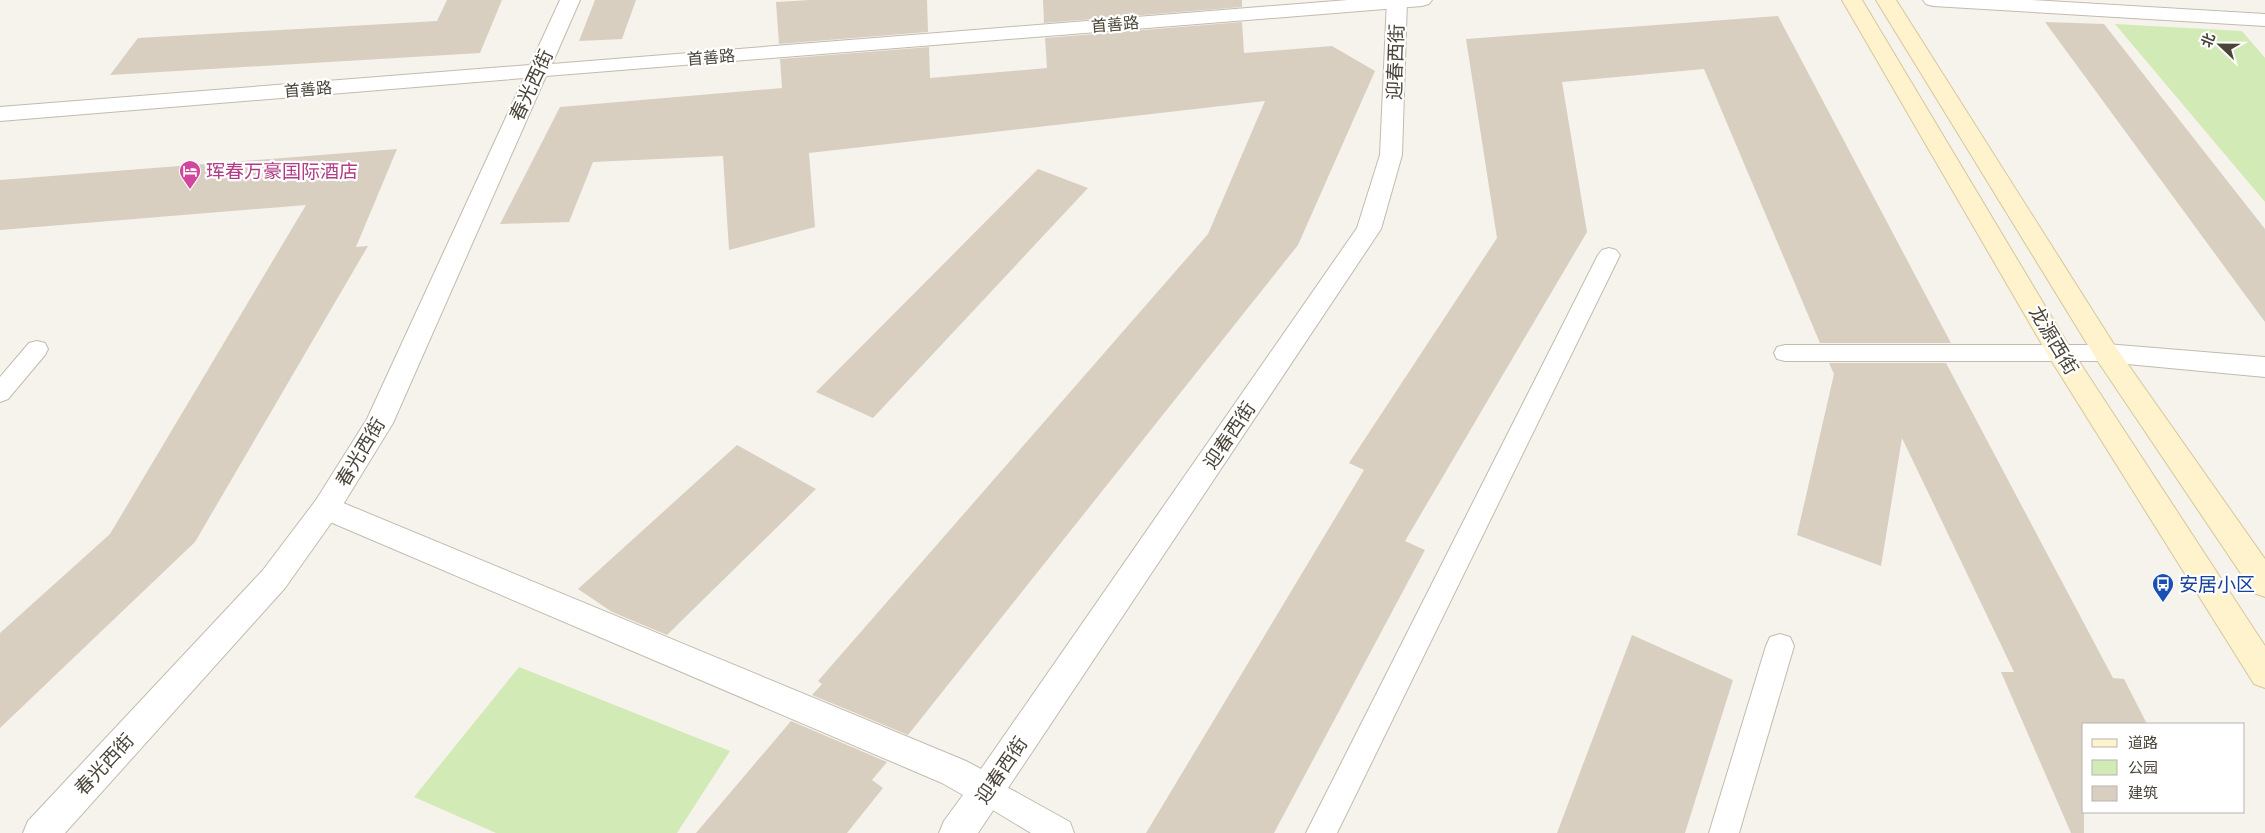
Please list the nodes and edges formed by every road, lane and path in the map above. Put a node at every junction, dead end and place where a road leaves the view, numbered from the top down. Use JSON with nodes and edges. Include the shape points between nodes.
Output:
{"nodes":[{"id":1,"x":570,"y":0,"type":"edge"},
{"id":2,"x":1852,"y":0,"type":"edge"},
{"id":3,"x":1886,"y":0,"type":"edge"},
{"id":4,"x":1933,"y":0,"type":"edge"},
{"id":5,"x":1405,"y":1,"type":"edge"},
{"id":6,"x":2265,"y":20,"type":"edge"},
{"id":7,"x":537,"y":70,"type":"junction"},
{"id":8,"x":0,"y":114,"type":"edge"},
{"id":9,"x":1609,"y":255,"type":"dead end"},
{"id":10,"x":37,"y":348,"type":"dead end"},
{"id":11,"x":2106,"y":352,"type":"junction"},
{"id":12,"x":1785,"y":353,"type":"dead end"},
{"id":13,"x":2060,"y":353,"type":"junction"},
{"id":14,"x":2265,"y":367,"type":"edge"},
{"id":15,"x":0,"y":393,"type":"edge"},
{"id":16,"x":326,"y":508,"type":"junction"},
{"id":17,"x":2265,"y":584,"type":"edge"},
{"id":18,"x":1780,"y":646,"type":"dead end"},
{"id":19,"x":2265,"y":674,"type":"edge"},
{"id":20,"x":987,"y":790,"type":"junction"},
{"id":21,"x":41,"y":833,"type":"edge"},
{"id":22,"x":958,"y":833,"type":"edge"},
{"id":23,"x":1059,"y":833,"type":"edge"},
{"id":24,"x":1321,"y":833,"type":"edge"},
{"id":25,"x":1724,"y":833,"type":"edge"}],
"edges":[{"from":1,"to":7,"type":"street","name":"春光西街"},
{"from":2,"to":13,"type":"main road","name":"龙源西街"},
{"from":3,"to":11,"type":"main road","name":"龙源西街"},
{"from":4,"to":6,"type":"street"},
{"from":5,"to":7,"type":"street","name":"首善路"},
{"from":5,"to":20,"type":"street","name":"迎春西街","via":[[1391,155],[1369,229]]},
{"from":7,"to":8,"type":"street","name":"首善路"},
{"from":7,"to":16,"type":"street","name":"春光西街","via":[[379,423]]},
{"from":9,"to":24,"type":"lane"},
{"from":10,"to":15,"type":"lane"},
{"from":11,"to":13,"type":"lane"},
{"from":11,"to":14,"type":"street"},
{"from":11,"to":17,"type":"main road","name":"龙源西街"},
{"from":12,"to":13,"type":"lane"},
{"from":13,"to":19,"type":"main road","name":"龙源西街"},
{"from":16,"to":20,"type":"street","via":[[944,768]]},
{"from":16,"to":21,"type":"street","name":"春光西街","via":[[274,579]]},
{"from":18,"to":25,"type":"lane"},
{"from":20,"to":22,"type":"street","name":"迎春西街"},
{"from":20,"to":23,"type":"lane"}]}
